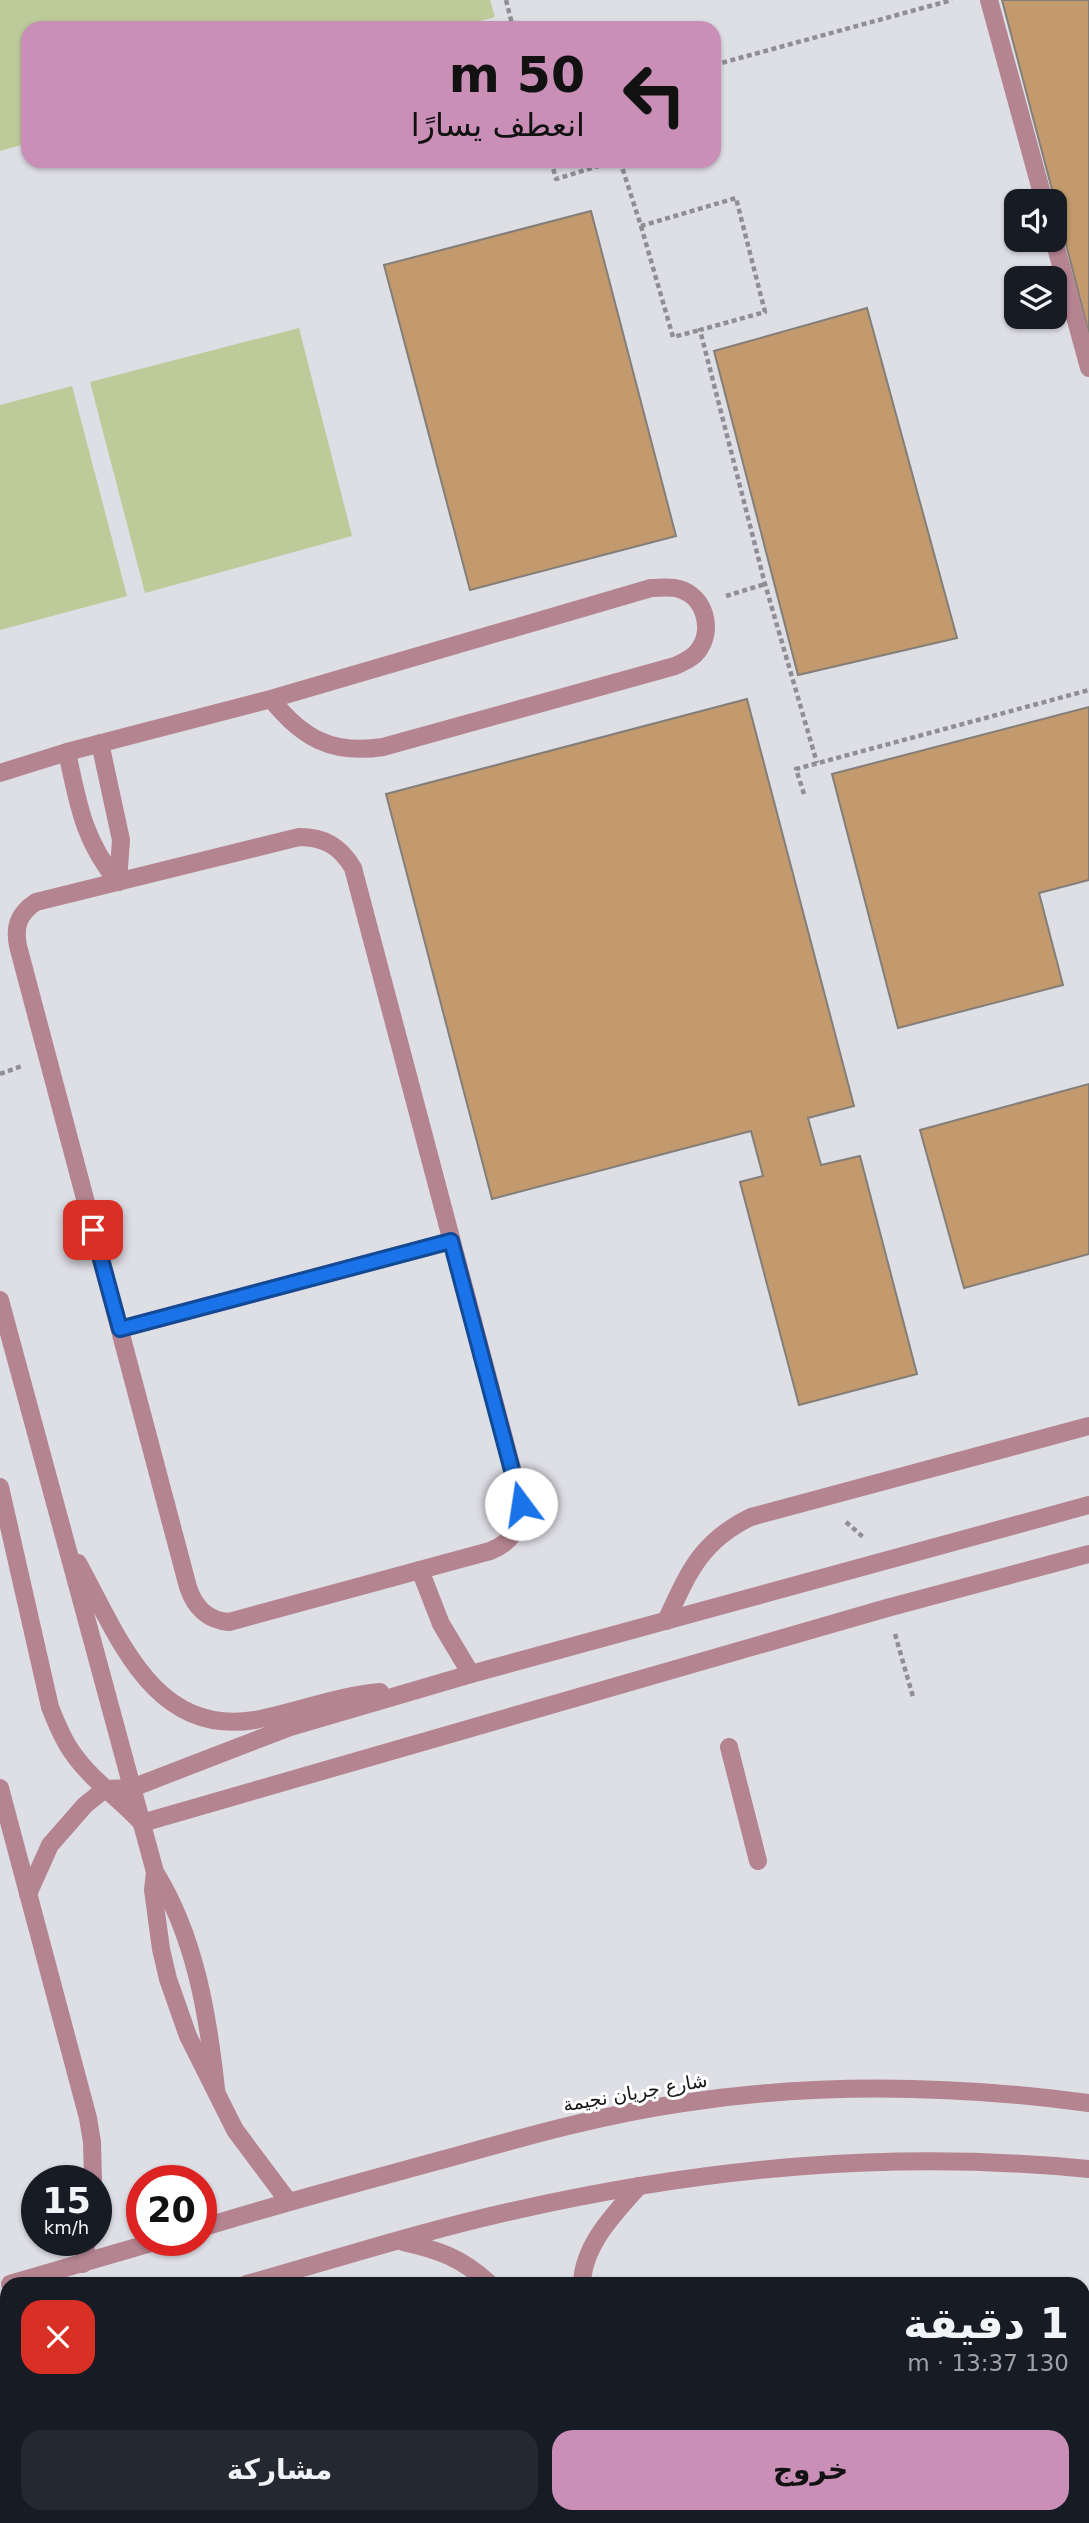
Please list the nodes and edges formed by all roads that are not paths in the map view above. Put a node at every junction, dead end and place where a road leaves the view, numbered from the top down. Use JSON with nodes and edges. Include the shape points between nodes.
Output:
{"nodes":[{"id":1,"x":989,"y":0,"type":"edge"},
{"id":2,"x":1041,"y":189,"type":"edge"},
{"id":3,"x":1057,"y":252,"type":"edge"},
{"id":4,"x":1089,"y":368,"type":"edge"},
{"id":5,"x":271,"y":699,"type":"junction"},
{"id":6,"x":100,"y":743,"type":"junction"},
{"id":7,"x":67,"y":752,"type":"junction"},
{"id":8,"x":0,"y":773,"type":"edge"},
{"id":9,"x":118,"y":882,"type":"junction"},
{"id":10,"x":451,"y":1241,"type":"junction"},
{"id":11,"x":0,"y":1300,"type":"edge"},
{"id":12,"x":120,"y":1329,"type":"junction"},
{"id":13,"x":1089,"y":1426,"type":"edge"},
{"id":14,"x":0,"y":1487,"type":"edge"},
{"id":15,"x":1089,"y":1505,"type":"edge"},
{"id":16,"x":65,"y":1538,"type":"junction"},
{"id":17,"x":1089,"y":1554,"type":"edge"},
{"id":18,"x":420,"y":1570,"type":"junction"},
{"id":19,"x":666,"y":1621,"type":"junction"},
{"id":20,"x":471,"y":1674,"type":"junction"},
{"id":21,"x":408,"y":1692,"type":"junction"},
{"id":22,"x":729,"y":1746,"type":"dead end"},
{"id":23,"x":0,"y":1788,"type":"edge"},
{"id":24,"x":132,"y":1788,"type":"junction"},
{"id":25,"x":106,"y":1789,"type":"junction"},
{"id":26,"x":142,"y":1823,"type":"junction"},
{"id":27,"x":758,"y":1861,"type":"dead end"},
{"id":28,"x":155,"y":1872,"type":"junction"},
{"id":29,"x":28,"y":1894,"type":"junction"},
{"id":30,"x":215,"y":2089,"type":"junction"},
{"id":31,"x":1089,"y":2103,"type":"edge"},
{"id":32,"x":93,"y":2165,"type":"edge"},
{"id":33,"x":1089,"y":2169,"type":"edge"},
{"id":34,"x":639,"y":2186,"type":"junction"},
{"id":35,"x":288,"y":2202,"type":"junction"},
{"id":36,"x":217,"y":2223,"type":"edge"},
{"id":37,"x":400,"y":2241,"type":"junction"},
{"id":38,"x":126,"y":2251,"type":"edge"},
{"id":39,"x":84,"y":2256,"type":"edge"},
{"id":40,"x":83,"y":2264,"type":"junction"},
{"id":41,"x":34,"y":2277,"type":"edge"},
{"id":42,"x":272,"y":2277,"type":"edge"},
{"id":43,"x":481,"y":2277,"type":"edge"},
{"id":44,"x":582,"y":2277,"type":"edge"}],
"edges":[{"from":1,"to":2,"type":"street"},
{"from":3,"to":4,"type":"street"},
{"from":5,"to":5,"type":"street","via":[[298,728],[329,746],[383,747],[686,661],[703,643],[706,617],[691,594],[651,588]]},
{"from":5,"to":6,"type":"street"},
{"from":6,"to":7,"type":"street"},
{"from":6,"to":9,"type":"street","via":[[121,840]]},
{"from":7,"to":8,"type":"street"},
{"from":7,"to":9,"type":"street","via":[[85,826]]},
{"from":9,"to":10,"type":"street","via":[[299,837],[325,841],[346,857],[353,868]]},
{"from":9,"to":12,"type":"street","via":[[37,902],[21,915],[16,935]]},
{"from":10,"to":12,"type":"street"},
{"from":10,"to":18,"type":"street","via":[[522,1516],[511,1539],[502,1546]]},
{"from":11,"to":16,"type":"street"},
{"from":12,"to":18,"type":"street","via":[[188,1587],[207,1616],[229,1622]]},
{"from":13,"to":19,"type":"street","via":[[751,1517],[724,1532],[701,1553]]},
{"from":14,"to":25,"type":"street","via":[[50,1707],[72,1752]]},
{"from":15,"to":19,"type":"street"},
{"from":16,"to":21,"type":"street","via":[[132,1661],[163,1697],[185,1710],[219,1720],[255,1720],[337,1698]]},
{"from":16,"to":24,"type":"street"},
{"from":17,"to":26,"type":"street"},
{"from":18,"to":20,"type":"street","via":[[441,1624]]},
{"from":19,"to":20,"type":"street"},
{"from":20,"to":21,"type":"street"},
{"from":21,"to":24,"type":"street","via":[[290,1727]]},
{"from":22,"to":27,"type":"street"},
{"from":23,"to":29,"type":"street"},
{"from":24,"to":25,"type":"street"},
{"from":24,"to":26,"type":"street"},
{"from":25,"to":26,"type":"street"},
{"from":25,"to":29,"type":"street","via":[[85,1805],[50,1845]]},
{"from":26,"to":28,"type":"street"},
{"from":28,"to":30,"type":"street","via":[[176,1914],[195,1971]]},
{"from":28,"to":30,"type":"street","via":[[156,1920],[168,1979],[188,2035]]},
{"from":29,"to":32,"type":"street","via":[[88,2118]]},
{"from":30,"to":35,"type":"street","via":[[235,2130]]},
{"from":31,"to":35,"type":"street","name":"شارع جريان نجيمة","via":[[921,2088],[833,2088],[708,2099],[555,2129]]},
{"from":33,"to":34,"type":"street","via":[[930,2160],[832,2163]]},
{"from":34,"to":37,"type":"street","via":[[516,2210]]},
{"from":34,"to":44,"type":"street","via":[[593,2245]]},
{"from":35,"to":36,"type":"street","name":"شارع جريان نجيمة"},
{"from":37,"to":42,"type":"street"},
{"from":37,"to":43,"type":"street","via":[[458,2259]]},
{"from":38,"to":40,"type":"street"},
{"from":39,"to":40,"type":"street"},
{"from":40,"to":41,"type":"street"}]}
